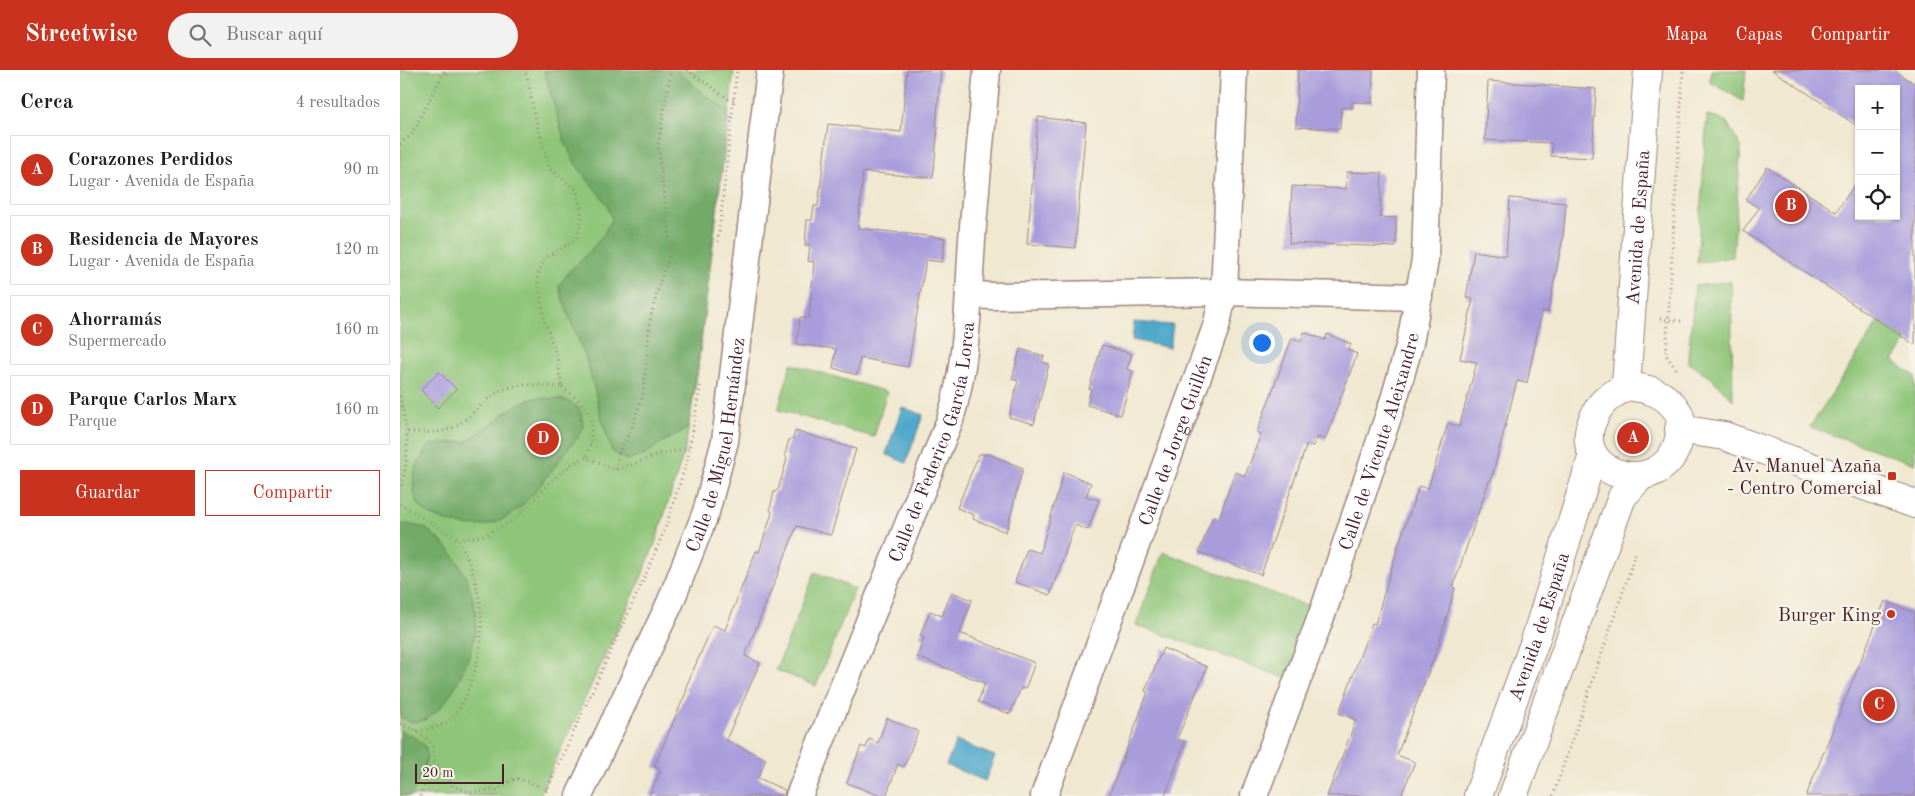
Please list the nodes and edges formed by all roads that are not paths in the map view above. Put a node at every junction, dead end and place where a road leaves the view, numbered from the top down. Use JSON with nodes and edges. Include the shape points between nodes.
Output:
{"nodes":[{"id":1,"x":770,"y":70,"type":"edge"},
{"id":2,"x":988,"y":70,"type":"edge"},
{"id":3,"x":1234,"y":70,"type":"edge"},
{"id":4,"x":1431,"y":70,"type":"edge"},
{"id":5,"x":1648,"y":70,"type":"edge"},
{"id":6,"x":1224,"y":292,"type":"junction"},
{"id":7,"x":970,"y":295,"type":"junction"},
{"id":8,"x":1419,"y":297,"type":"junction"},
{"id":9,"x":1626,"y":386,"type":"junction"},
{"id":10,"x":1679,"y":429,"type":"junction"},
{"id":11,"x":1593,"y":454,"type":"junction"},
{"id":12,"x":1641,"y":476,"type":"junction"},
{"id":13,"x":1915,"y":504,"type":"edge"},
{"id":14,"x":579,"y":796,"type":"edge"},
{"id":15,"x":799,"y":796,"type":"edge"},
{"id":16,"x":1044,"y":796,"type":"edge"},
{"id":17,"x":1254,"y":796,"type":"edge"},
{"id":18,"x":1478,"y":796,"type":"edge"},
{"id":19,"x":1513,"y":796,"type":"edge"}],
"edges":[{"from":1,"to":14,"type":"street","name":"Calle de Miguel Hernández","via":[[725,441],[706,512],[670,603]]},
{"from":2,"to":7,"type":"street","name":"Calle de Federico García Lorca","via":[[972,238]]},
{"from":3,"to":6,"type":"street","name":"Calle de Jorge Guillén"},
{"from":4,"to":8,"type":"street","name":"Calle de Vicente Aleixandre","via":[[1425,260]]},
{"from":5,"to":9,"type":"street","name":"Avenida de España"},
{"from":6,"to":7,"type":"street"},
{"from":6,"to":8,"type":"street"},
{"from":6,"to":16,"type":"street","name":"Calle de Jorge Guillén","via":[[1216,327]]},
{"from":7,"to":15,"type":"street","name":"Calle de Federico García Lorca","via":[[963,370],[950,420]]},
{"from":8,"to":17,"type":"street","name":"Calle de Vicente Aleixandre","via":[[1395,396],[1324,609]]},
{"from":9,"to":10,"type":"street","via":[[1664,396],[1679,414]]},
{"from":9,"to":11,"type":"street","via":[[1606,399],[1595,413],[1589,442]]},
{"from":10,"to":12,"type":"street","via":[[1680,438],[1672,457],[1660,470]]},
{"from":10,"to":13,"type":"street","via":[[1724,436]]},
{"from":11,"to":12,"type":"street","via":[[1603,466],[1616,473]]},
{"from":11,"to":18,"type":"street","name":"Avenida de España","via":[[1536,641]]},
{"from":12,"to":19,"type":"street","name":"Avenida de España","via":[[1622,498]]}]}
